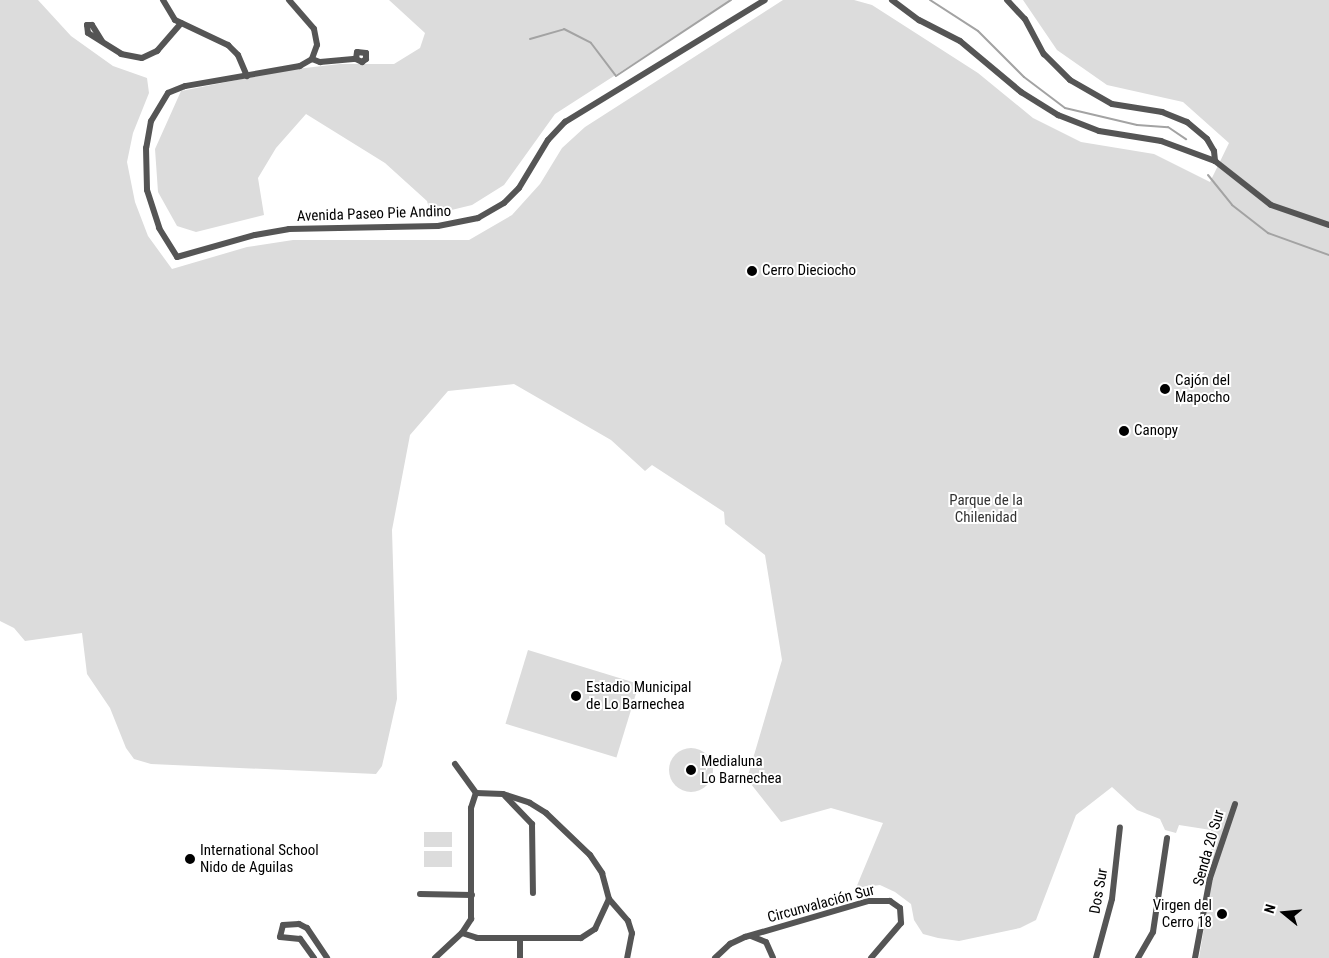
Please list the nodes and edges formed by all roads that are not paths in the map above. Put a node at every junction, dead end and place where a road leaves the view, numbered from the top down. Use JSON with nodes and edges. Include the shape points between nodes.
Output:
{"nodes":[{"id":1,"x":163,"y":0,"type":"edge"},
{"id":2,"x":289,"y":0,"type":"edge"},
{"id":3,"x":765,"y":0,"type":"edge"},
{"id":4,"x":892,"y":0,"type":"edge"},
{"id":5,"x":1007,"y":0,"type":"edge"},
{"id":6,"x":181,"y":23,"type":"junction"},
{"id":7,"x":102,"y":41,"type":"dead end"},
{"id":8,"x":312,"y":59,"type":"junction"},
{"id":9,"x":356,"y":59,"type":"dead end"},
{"id":10,"x":247,"y":76,"type":"junction"},
{"id":11,"x":1215,"y":161,"type":"junction"},
{"id":12,"x":1329,"y":225,"type":"edge"},
{"id":13,"x":455,"y":764,"type":"dead end"},
{"id":14,"x":476,"y":793,"type":"junction"},
{"id":15,"x":502,"y":794,"type":"junction"},
{"id":16,"x":1235,"y":804,"type":"dead end"},
{"id":17,"x":1120,"y":827,"type":"dead end"},
{"id":18,"x":1167,"y":838,"type":"dead end"},
{"id":19,"x":533,"y":893,"type":"dead end"},
{"id":20,"x":420,"y":894,"type":"dead end"},
{"id":21,"x":472,"y":895,"type":"junction"},
{"id":22,"x":609,"y":898,"type":"junction"},
{"id":23,"x":462,"y":933,"type":"junction"},
{"id":24,"x":750,"y":936,"type":"junction"},
{"id":25,"x":520,"y":938,"type":"junction"},
{"id":26,"x":314,"y":958,"type":"edge"},
{"id":27,"x":326,"y":958,"type":"edge"},
{"id":28,"x":435,"y":958,"type":"edge"},
{"id":29,"x":520,"y":958,"type":"edge"},
{"id":30,"x":627,"y":958,"type":"edge"},
{"id":31,"x":715,"y":958,"type":"edge"},
{"id":32,"x":773,"y":958,"type":"edge"},
{"id":33,"x":871,"y":958,"type":"edge"},
{"id":34,"x":1096,"y":958,"type":"edge"},
{"id":35,"x":1140,"y":958,"type":"edge"},
{"id":36,"x":1195,"y":958,"type":"edge"}],
"edges":[{"from":1,"to":6,"type":"street","via":[[170,14]]},
{"from":2,"to":8,"type":"street","via":[[314,29],[317,45]]},
{"from":3,"to":10,"type":"street","name":"Avenida Paseo Pie Andino","via":[[565,122],[548,140],[519,188],[500,206],[478,218],[438,226],[289,229],[177,257],[159,228],[147,190],[146,148],[151,121],[168,93],[185,86]]},
{"from":4,"to":11,"type":"street","via":[[919,20],[960,41],[1021,92],[1058,115],[1099,131],[1161,141]]},
{"from":5,"to":11,"type":"street","via":[[1024,19],[1044,54],[1070,80],[1112,104],[1179,118],[1206,139],[1214,151]]},
{"from":6,"to":7,"type":"street","via":[[157,51],[142,58],[124,56]]},
{"from":6,"to":10,"type":"street","via":[[228,44],[238,55]]},
{"from":8,"to":9,"type":"street","via":[[320,62]]},
{"from":8,"to":10,"type":"street","via":[[300,66]]},
{"from":11,"to":12,"type":"street","via":[[1271,205]]},
{"from":13,"to":14,"type":"street"},
{"from":14,"to":15,"type":"street"},
{"from":14,"to":21,"type":"street","via":[[471,808]]},
{"from":15,"to":19,"type":"street","via":[[532,824]]},
{"from":15,"to":22,"type":"street","via":[[546,812],[577,842],[602,873]]},
{"from":16,"to":36,"type":"street","name":"Senda 20 Sur","via":[[1210,878]]},
{"from":17,"to":34,"type":"street","name":"Dos Sur","via":[[1112,899]]},
{"from":18,"to":35,"type":"street","via":[[1153,932]]},
{"from":20,"to":21,"type":"street"},
{"from":21,"to":23,"type":"street","via":[[471,919]]},
{"from":22,"to":25,"type":"street","via":[[595,929],[585,937]]},
{"from":22,"to":30,"type":"street","via":[[628,922],[632,933]]},
{"from":23,"to":25,"type":"street","via":[[477,938]]},
{"from":23,"to":28,"type":"street"},
{"from":24,"to":31,"type":"street","via":[[730,944]]},
{"from":24,"to":32,"type":"street","name":"Circunvalación Sur","via":[[766,942]]},
{"from":24,"to":33,"type":"street","name":"Circunvalación Sur","via":[[868,902],[890,901],[901,910],[901,922]]},
{"from":25,"to":29,"type":"street"},
{"from":26,"to":27,"type":"street","via":[[300,939],[280,937],[283,925],[299,924],[308,928]]}]}
